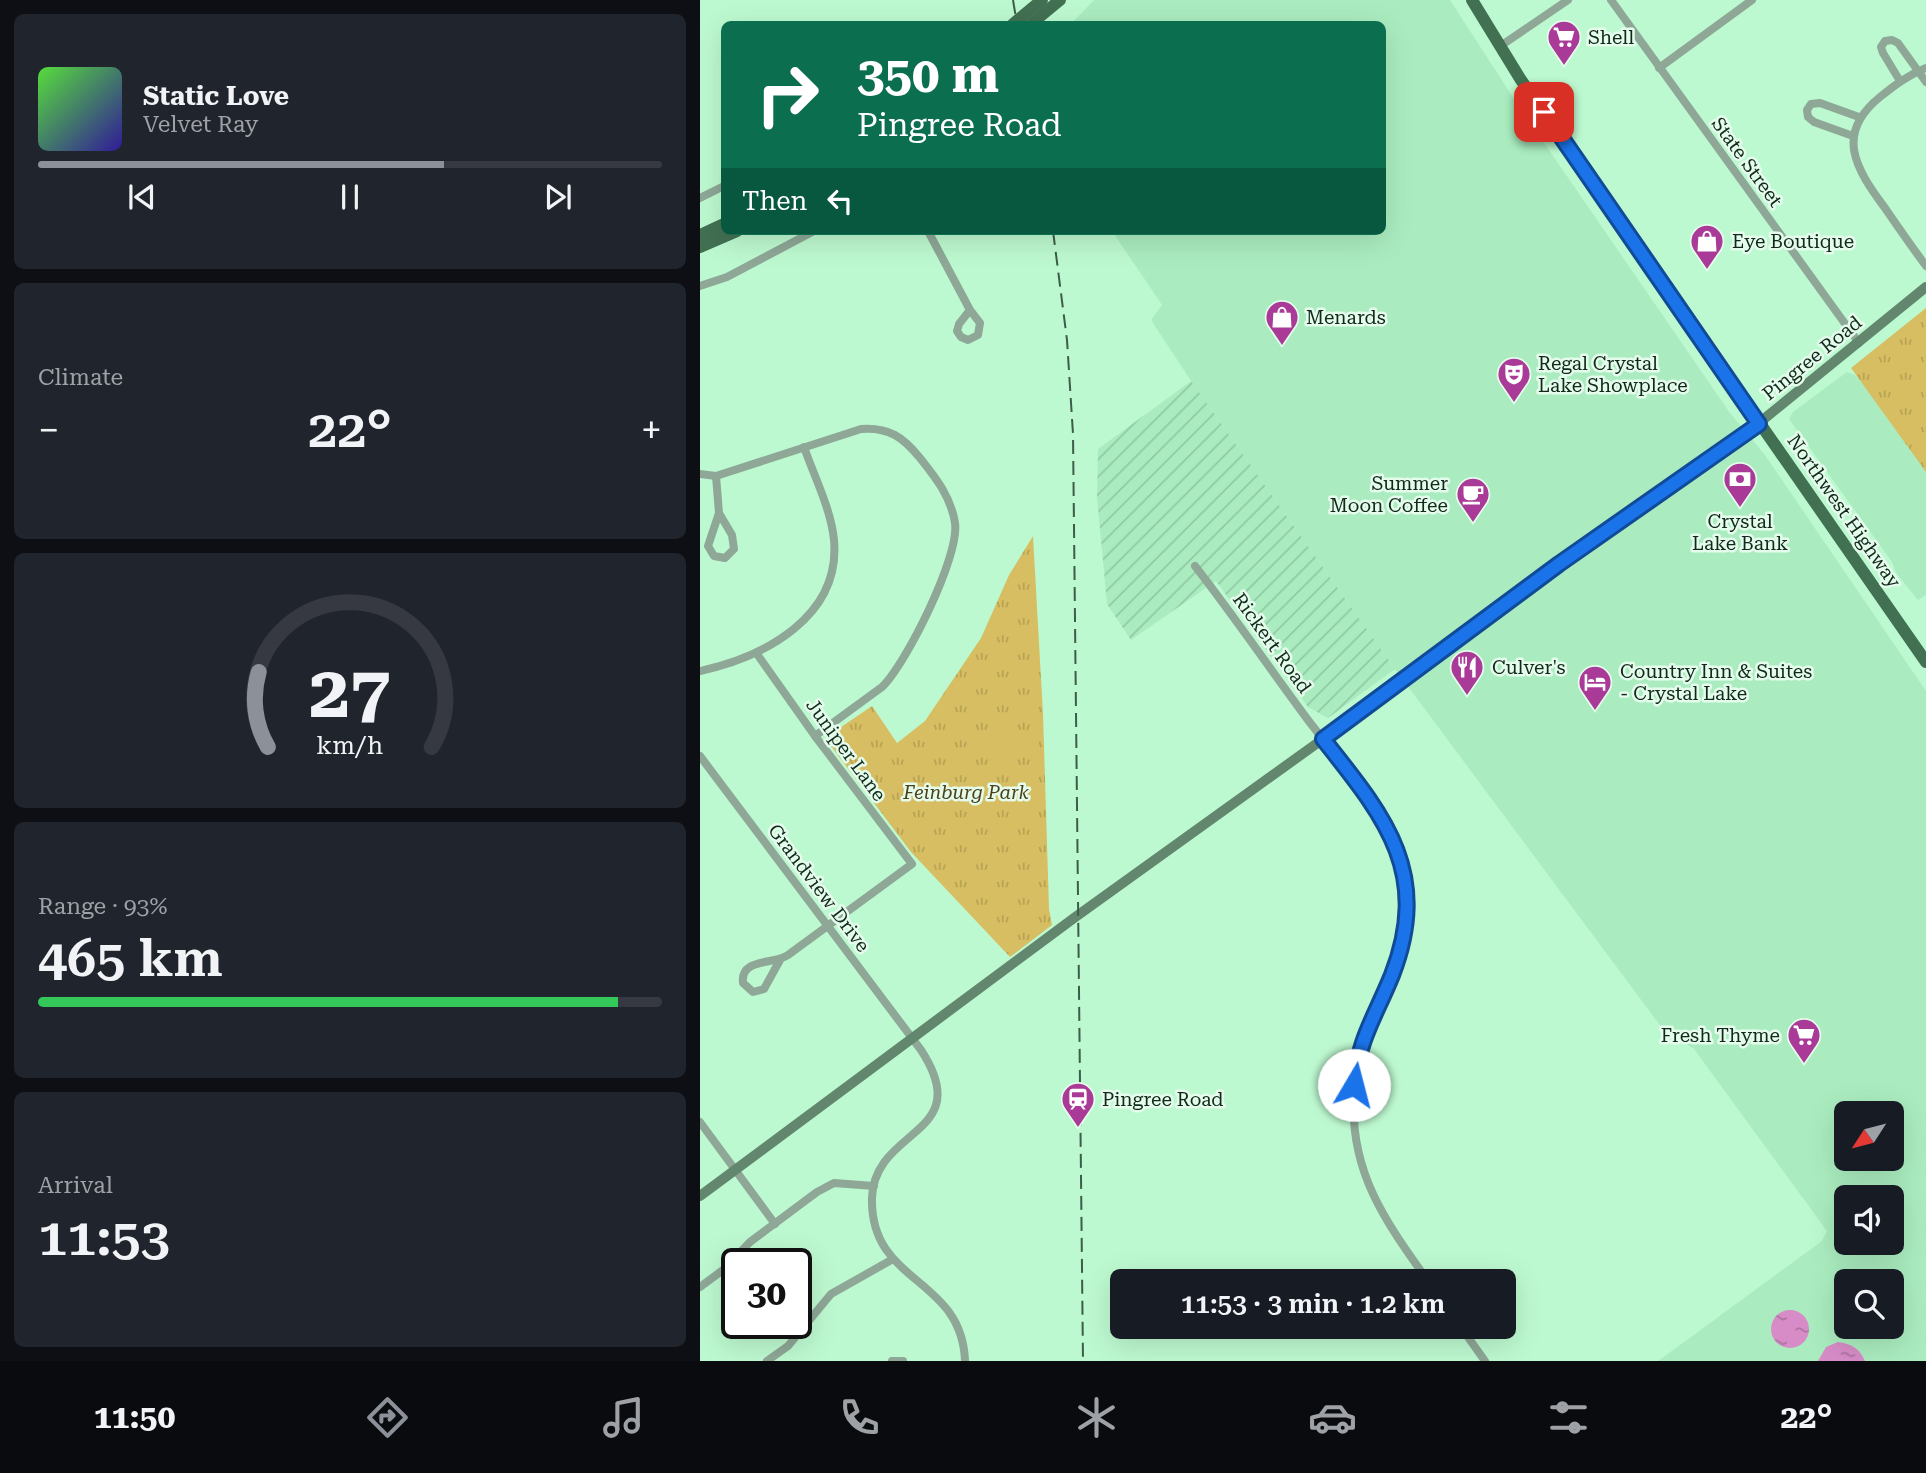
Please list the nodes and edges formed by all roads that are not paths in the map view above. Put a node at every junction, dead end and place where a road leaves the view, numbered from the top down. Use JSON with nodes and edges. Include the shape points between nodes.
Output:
{"nodes":[{"id":1,"x":1042,"y":0,"type":"edge"},
{"id":2,"x":1060,"y":0,"type":"edge"},
{"id":3,"x":1472,"y":0,"type":"edge"},
{"id":4,"x":1568,"y":0,"type":"edge"},
{"id":5,"x":1611,"y":0,"type":"edge"},
{"id":6,"x":1752,"y":0,"type":"edge"},
{"id":7,"x":1017,"y":21,"type":"edge"},
{"id":8,"x":1035,"y":21,"type":"edge"},
{"id":9,"x":1499,"y":47,"type":"junction"},
{"id":10,"x":1659,"y":68,"type":"junction"},
{"id":11,"x":1922,"y":70,"type":"edge"},
{"id":12,"x":1900,"y":80,"type":"junction"},
{"id":13,"x":1926,"y":82,"type":"edge"},
{"id":14,"x":1859,"y":117,"type":"junction"},
{"id":15,"x":1853,"y":136,"type":"junction"},
{"id":16,"x":721,"y":188,"type":"edge"},
{"id":17,"x":700,"y":198,"type":"edge"},
{"id":18,"x":721,"y":225,"type":"edge"},
{"id":19,"x":700,"y":234,"type":"edge"},
{"id":20,"x":728,"y":235,"type":"edge"},
{"id":21,"x":806,"y":235,"type":"edge"},
{"id":22,"x":930,"y":235,"type":"edge"},
{"id":23,"x":700,"y":247,"type":"edge"},
{"id":24,"x":1926,"y":266,"type":"edge"},
{"id":25,"x":700,"y":286,"type":"edge"},
{"id":26,"x":1926,"y":287,"type":"edge"},
{"id":27,"x":970,"y":310,"type":"dead end"},
{"id":28,"x":1859,"y":343,"type":"junction"},
{"id":29,"x":1759,"y":424,"type":"junction"},
{"id":30,"x":804,"y":447,"type":"junction"},
{"id":31,"x":700,"y":474,"type":"edge"},
{"id":32,"x":716,"y":476,"type":"junction"},
{"id":33,"x":719,"y":513,"type":"junction"},
{"id":34,"x":1195,"y":566,"type":"dead end"},
{"id":35,"x":757,"y":654,"type":"junction"},
{"id":36,"x":1926,"y":662,"type":"edge"},
{"id":37,"x":700,"y":671,"type":"edge"},
{"id":38,"x":815,"y":736,"type":"junction"},
{"id":39,"x":1323,"y":739,"type":"junction"},
{"id":40,"x":700,"y":756,"type":"edge"},
{"id":41,"x":828,"y":926,"type":"junction"},
{"id":42,"x":780,"y":960,"type":"junction"},
{"id":43,"x":912,"y":1039,"type":"junction"},
{"id":44,"x":700,"y":1122,"type":"edge"},
{"id":45,"x":735,"y":1170,"type":"junction"},
{"id":46,"x":874,"y":1186,"type":"junction"},
{"id":47,"x":700,"y":1196,"type":"edge"},
{"id":48,"x":775,"y":1224,"type":"junction"},
{"id":49,"x":893,"y":1259,"type":"junction"},
{"id":50,"x":1419,"y":1269,"type":"edge"},
{"id":51,"x":700,"y":1287,"type":"edge"},
{"id":52,"x":1469,"y":1339,"type":"edge"},
{"id":53,"x":767,"y":1361,"type":"edge"},
{"id":54,"x":892,"y":1361,"type":"edge"},
{"id":55,"x":902,"y":1361,"type":"edge"},
{"id":56,"x":965,"y":1361,"type":"edge"},
{"id":57,"x":1485,"y":1361,"type":"edge"}],
"edges":[{"from":1,"to":7,"type":"main road"},
{"from":2,"to":8,"type":"main road"},
{"from":3,"to":9,"type":"main road","name":"Northwest Highway"},
{"from":4,"to":9,"type":"street"},
{"from":5,"to":10,"type":"street","name":"State Street"},
{"from":6,"to":10,"type":"street"},
{"from":9,"to":29,"type":"main road","name":"Northwest Highway"},
{"from":10,"to":28,"type":"street","name":"State Street"},
{"from":11,"to":12,"type":"street"},
{"from":11,"to":12,"type":"street","via":[[1898,43],[1885,41],[1883,53]]},
{"from":11,"to":13,"type":"street"},
{"from":12,"to":14,"type":"street"},
{"from":14,"to":15,"type":"street"},
{"from":14,"to":15,"type":"street","via":[[1820,103],[1807,110],[1814,122]]},
{"from":15,"to":24,"type":"street","via":[[1854,157],[1864,180]]},
{"from":16,"to":17,"type":"street"},
{"from":18,"to":19,"type":"main road"},
{"from":20,"to":23,"type":"main road"},
{"from":21,"to":25,"type":"street"},
{"from":22,"to":27,"type":"street"},
{"from":26,"to":28,"type":"street","name":"Pingree Road"},
{"from":28,"to":29,"type":"street","name":"Pingree Road"},
{"from":29,"to":36,"type":"main road","name":"Northwest Highway"},
{"from":29,"to":39,"type":"street","name":"Pingree Road","via":[[1567,558]]},
{"from":30,"to":32,"type":"street"},
{"from":30,"to":35,"type":"street","via":[[834,539],[832,575],[820,602],[804,621]]},
{"from":30,"to":38,"type":"street","via":[[861,429],[876,428],[901,436],[944,491],[956,527],[949,564],[891,678]]},
{"from":31,"to":32,"type":"street"},
{"from":32,"to":33,"type":"street"},
{"from":33,"to":33,"type":"street","via":[[708,546],[714,556],[726,558],[735,543]]},
{"from":34,"to":39,"type":"street","name":"Rickert Road"},
{"from":35,"to":37,"type":"street"},
{"from":35,"to":38,"type":"street","name":"Juniper Lane"},
{"from":38,"to":41,"type":"street","name":"Juniper Lane","via":[[912,864]]},
{"from":39,"to":43,"type":"street","name":"Pingree Road"},
{"from":39,"to":50,"type":"street","name":"Rickert Road","via":[[1393,838],[1407,885],[1404,936],[1360,1047],[1353,1131],[1362,1172],[1374,1198]]},
{"from":40,"to":41,"type":"street","name":"Grandview Drive"},
{"from":41,"to":42,"type":"street"},
{"from":41,"to":43,"type":"street","name":"Grandview Drive"},
{"from":42,"to":42,"type":"street","via":[[747,968],[743,983],[753,992],[764,989]]},
{"from":43,"to":45,"type":"street","name":"Pingree Road"},
{"from":43,"to":46,"type":"street","name":"Grandview Drive","via":[[934,1072],[938,1086],[935,1107],[926,1124],[886,1158]]},
{"from":44,"to":45,"type":"street"},
{"from":45,"to":47,"type":"street","name":"Pingree Road"},
{"from":45,"to":48,"type":"street"},
{"from":46,"to":48,"type":"street","via":[[834,1183]]},
{"from":46,"to":49,"type":"street","via":[[878,1238]]},
{"from":48,"to":51,"type":"street"},
{"from":49,"to":53,"type":"street","via":[[831,1294],[788,1346]]},
{"from":49,"to":56,"type":"street","via":[[947,1306],[958,1323]]},
{"from":52,"to":57,"type":"street"},
{"from":54,"to":55,"type":"street"}]}
